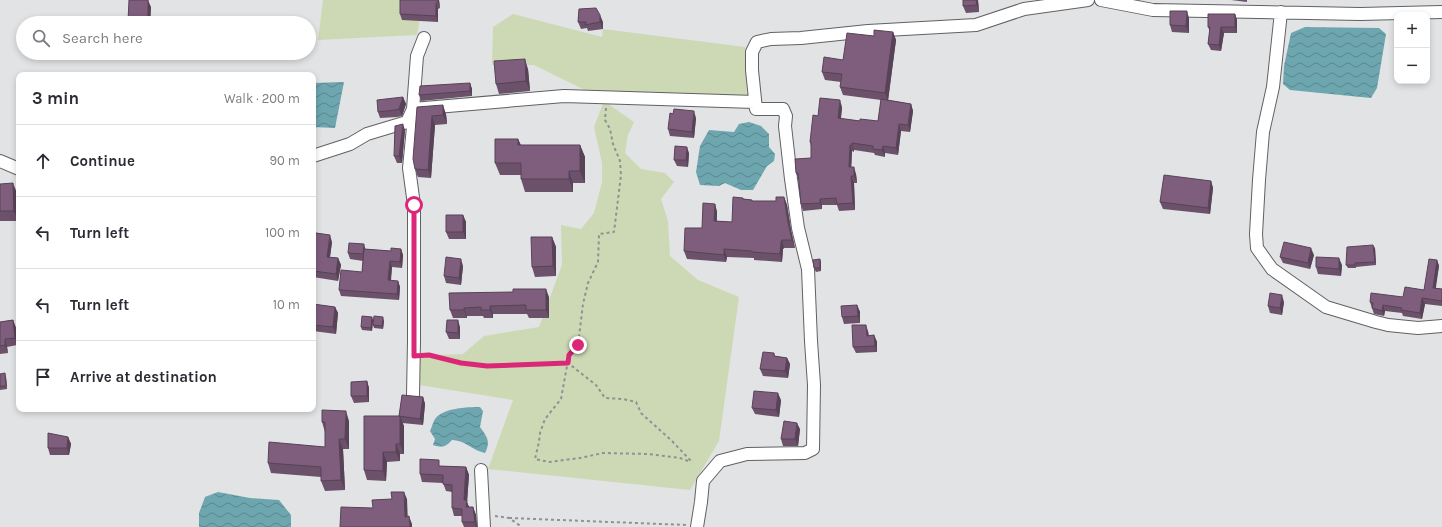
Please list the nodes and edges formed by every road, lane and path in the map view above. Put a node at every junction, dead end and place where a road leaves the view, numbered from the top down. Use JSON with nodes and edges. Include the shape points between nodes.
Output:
{"nodes":[{"id":1,"x":1088,"y":0,"type":"edge"},
{"id":2,"x":1101,"y":0,"type":"edge"},
{"id":3,"x":1123,"y":2,"type":"edge"},
{"id":4,"x":1052,"y":3,"type":"edge"},
{"id":5,"x":1281,"y":12,"type":"junction"},
{"id":6,"x":1442,"y":12,"type":"edge"},
{"id":7,"x":424,"y":38,"type":"dead end"},
{"id":8,"x":606,"y":98,"type":"junction"},
{"id":9,"x":755,"y":102,"type":"junction"},
{"id":10,"x":413,"y":109,"type":"junction"},
{"id":11,"x":316,"y":155,"type":"edge"},
{"id":12,"x":0,"y":161,"type":"edge"},
{"id":13,"x":16,"y":168,"type":"edge"},
{"id":14,"x":1442,"y":326,"type":"edge"},
{"id":15,"x":414,"y":356,"type":"junction"},
{"id":16,"x":568,"y":363,"type":"junction"},
{"id":17,"x":413,"y":395,"type":"edge"},
{"id":18,"x":481,"y":470,"type":"dead end"},
{"id":19,"x":484,"y":514,"type":"junction"},
{"id":20,"x":509,"y":518,"type":"junction"},
{"id":21,"x":697,"y":526,"type":"edge"},
{"id":22,"x":484,"y":527,"type":"edge"},
{"id":23,"x":522,"y":527,"type":"edge"}],
"edges":[{"from":1,"to":4,"type":"street"},
{"from":2,"to":3,"type":"street"},
{"from":3,"to":5,"type":"street","via":[[1153,10]]},
{"from":4,"to":9,"type":"street","via":[[976,25],[868,31],[757,42],[752,52]]},
{"from":5,"to":6,"type":"street"},
{"from":5,"to":14,"type":"street","via":[[1273,87],[1263,132],[1257,248],[1272,269],[1326,307],[1388,325],[1418,328]]},
{"from":7,"to":10,"type":"street","via":[[417,56]]},
{"from":8,"to":9,"type":"street"},
{"from":8,"to":10,"type":"street","via":[[564,96]]},
{"from":8,"to":16,"type":"path","via":[[605,120],[620,161],[617,213],[614,232],[599,234],[598,262],[588,283],[578,345],[569,355]]},
{"from":9,"to":21,"type":"street","via":[[756,109],[783,109],[786,116],[791,180],[798,228],[808,269],[814,386],[813,449],[805,453],[747,454],[720,461],[703,481]]},
{"from":10,"to":11,"type":"street","via":[[407,122],[368,134],[350,144]]},
{"from":10,"to":15,"type":"street","via":[[409,168],[414,205]]},
{"from":12,"to":13,"type":"street"},
{"from":15,"to":16,"type":"path","via":[[429,355],[487,366]]},
{"from":15,"to":17,"type":"street"},
{"from":16,"to":16,"type":"path","via":[[561,399],[545,419],[535,459],[549,462],[603,453],[648,454],[692,462],[641,413],[636,402],[605,398],[596,385]]},
{"from":18,"to":19,"type":"street"},
{"from":19,"to":20,"type":"path"},
{"from":19,"to":22,"type":"street"},
{"from":20,"to":21,"type":"path"},
{"from":20,"to":23,"type":"path"}]}
